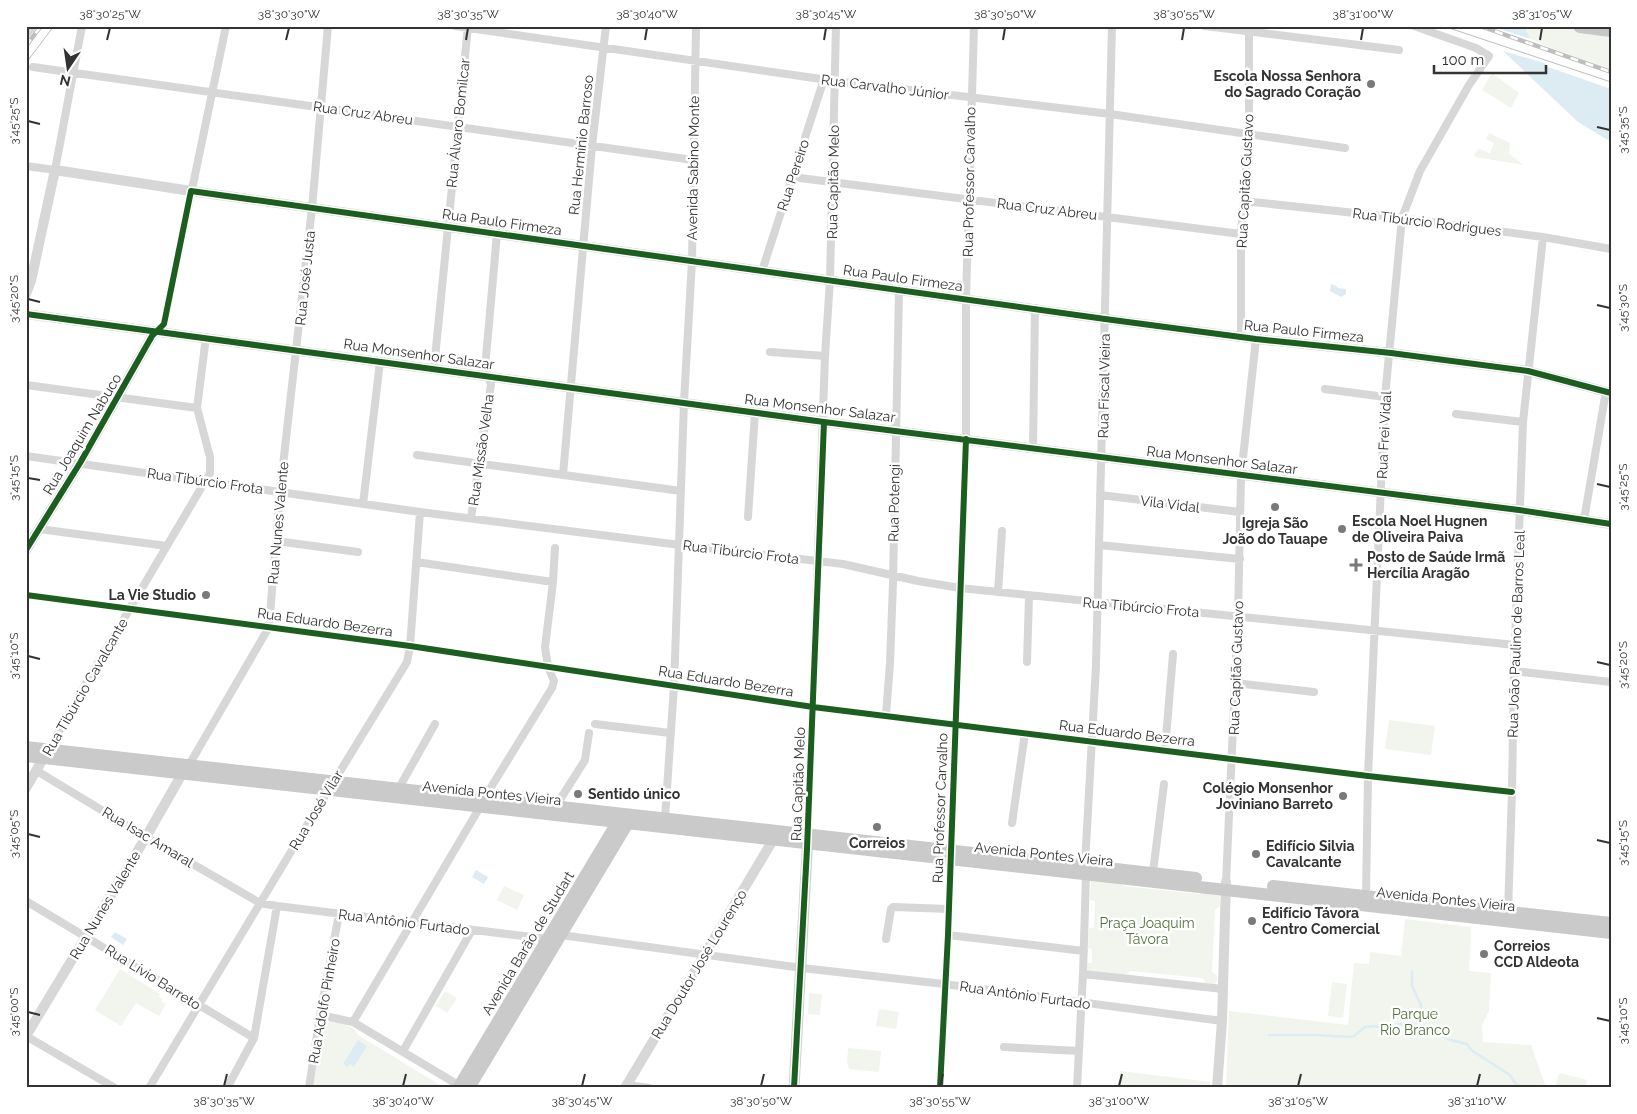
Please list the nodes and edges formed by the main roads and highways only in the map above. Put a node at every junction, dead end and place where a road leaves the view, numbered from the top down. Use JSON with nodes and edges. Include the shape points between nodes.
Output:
{"nodes":[{"id":1,"x":1580,"y":26,"type":"edge"},
{"id":2,"x":1611,"y":30,"type":"edge"},
{"id":3,"x":26,"y":747,"type":"edge"},
{"id":4,"x":46,"y":754,"type":"junction"},
{"id":5,"x":26,"y":756,"type":"edge"},
{"id":6,"x":331,"y":786,"type":"junction"},
{"id":7,"x":483,"y":802,"type":"junction"},
{"id":8,"x":623,"y":820,"type":"junction"},
{"id":9,"x":808,"y":839,"type":"junction"},
{"id":10,"x":1086,"y":869,"type":"junction"},
{"id":11,"x":1226,"y":886,"type":"junction"},
{"id":12,"x":1611,"y":923,"type":"edge"},
{"id":13,"x":1611,"y":933,"type":"edge"},
{"id":14,"x":462,"y":1087,"type":"edge"},
{"id":15,"x":794,"y":1088,"type":"edge"}],
"edges":[{"from":1,"to":2,"type":"highway"},
{"from":3,"to":4,"type":"main road","name":"Avenida Pontes Vieira"},
{"from":4,"to":5,"type":"main road","name":"Avenida Pontes Vieira"},
{"from":4,"to":6,"type":"main road","name":"Avenida Pontes Vieira"},
{"from":6,"to":7,"type":"main road","name":"Avenida Pontes Vieira"},
{"from":6,"to":7,"type":"main road","name":"Avenida Pontes Vieira","via":[[399,788]]},
{"from":7,"to":8,"type":"main road","name":"Avenida Pontes Vieira"},
{"from":7,"to":8,"type":"main road","name":"Avenida Pontes Vieira","via":[[556,806]]},
{"from":8,"to":9,"type":"main road","name":"Avenida Pontes Vieira","via":[[773,840]]},
{"from":8,"to":9,"type":"main road","name":"Avenida Pontes Vieira","via":[[664,818]]},
{"from":8,"to":14,"type":"main road","name":"Avenida Barão de Studart","via":[[548,939]]},
{"from":8,"to":14,"type":"main road","name":"Avenida Barão de Studart","via":[[561,935]]},
{"from":9,"to":10,"type":"main road","name":"Avenida Pontes Vieira"},
{"from":9,"to":15,"type":"main road","name":"Rua Capitão Melo"},
{"from":10,"to":11,"type":"main road","name":"Avenida Pontes Vieira"},
{"from":10,"to":11,"type":"main road","name":"Avenida Pontes Vieira","via":[[1153,872]]},
{"from":11,"to":12,"type":"main road","name":"Avenida Pontes Vieira","via":[[1366,896]]},
{"from":11,"to":13,"type":"main road","name":"Avenida Pontes Vieira"}]}
